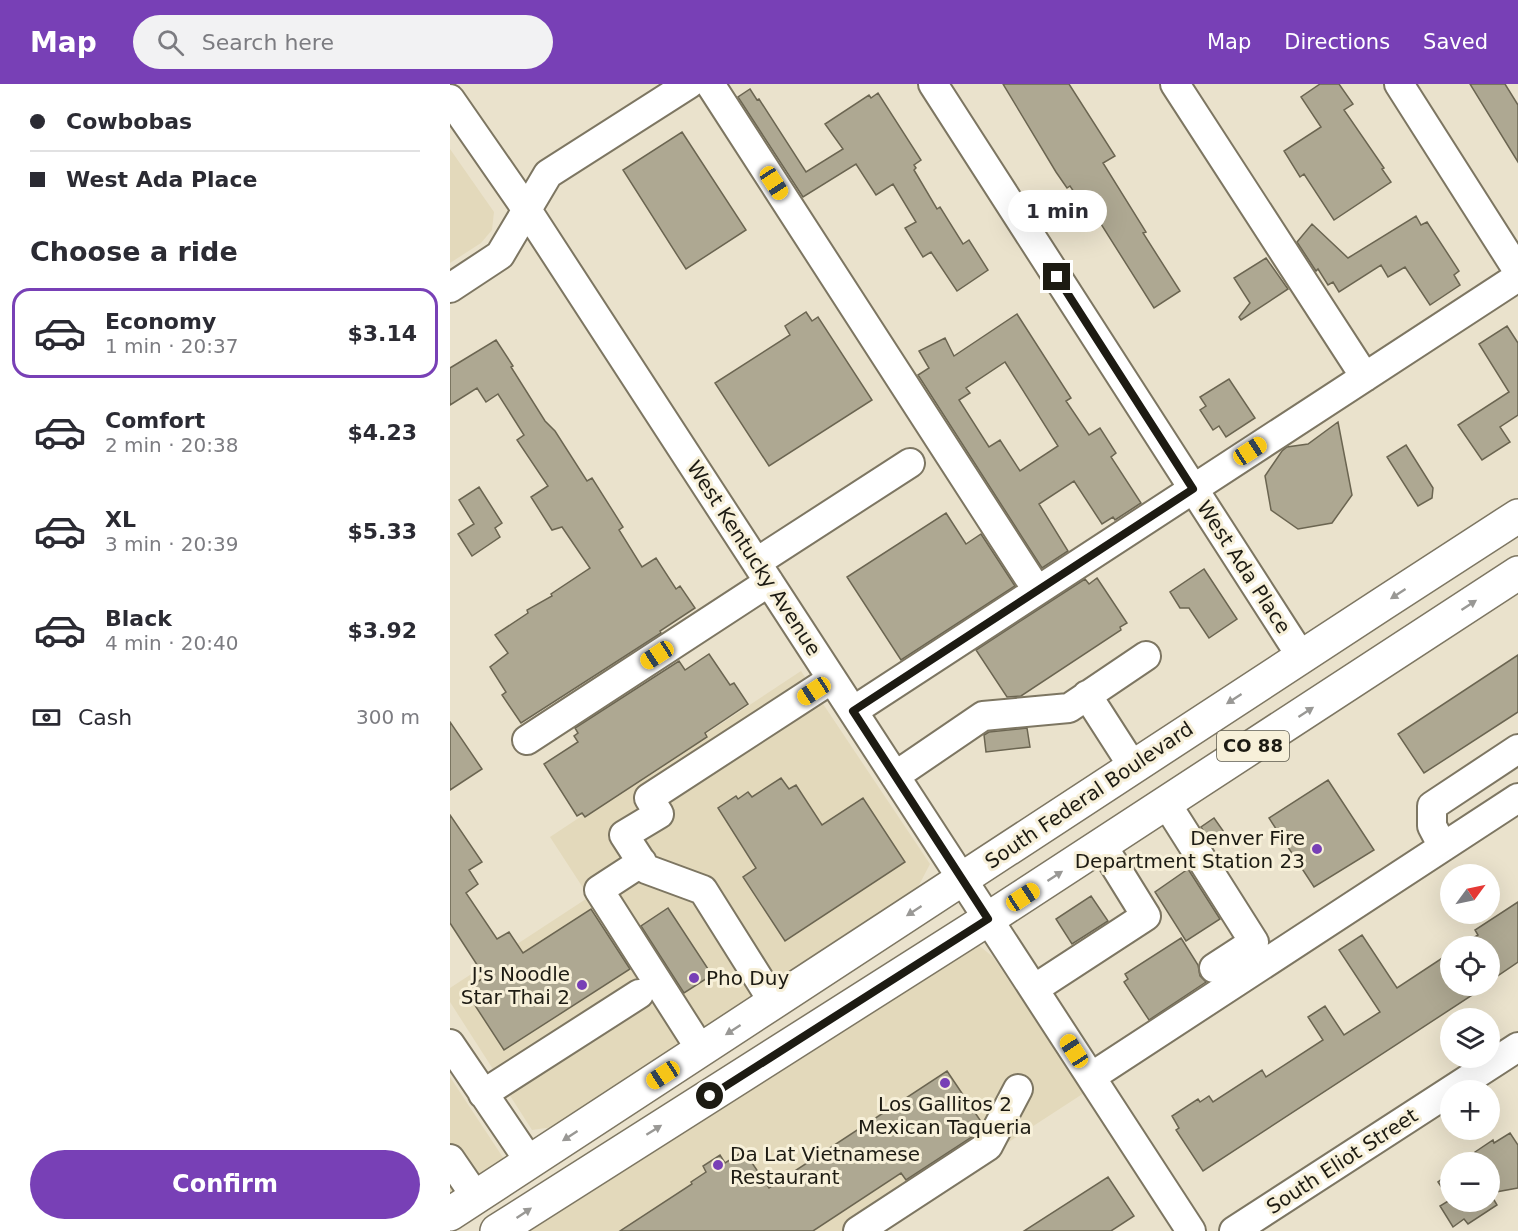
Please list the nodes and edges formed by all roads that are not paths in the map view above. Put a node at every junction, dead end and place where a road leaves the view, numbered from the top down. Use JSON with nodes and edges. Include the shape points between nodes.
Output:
{"nodes":[{"id":1,"x":688,"y":84,"type":"edge"},
{"id":2,"x":710,"y":84,"type":"edge"},
{"id":3,"x":933,"y":84,"type":"edge"},
{"id":4,"x":1175,"y":84,"type":"edge"},
{"id":5,"x":1400,"y":84,"type":"edge"},
{"id":6,"x":450,"y":99,"type":"edge"},
{"id":7,"x":527,"y":210,"type":"junction"},
{"id":8,"x":1518,"y":272,"type":"edge"},
{"id":9,"x":1518,"y":277,"type":"edge"},
{"id":10,"x":450,"y":288,"type":"edge"},
{"id":11,"x":1365,"y":376,"type":"junction"},
{"id":12,"x":910,"y":463,"type":"dead end"},
{"id":13,"x":1193,"y":489,"type":"junction"},
{"id":14,"x":1518,"y":516,"type":"edge"},
{"id":15,"x":763,"y":572,"type":"junction"},
{"id":16,"x":1518,"y":573,"type":"edge"},
{"id":17,"x":1037,"y":590,"type":"junction"},
{"id":18,"x":1301,"y":656,"type":"junction"},
{"id":19,"x":1146,"y":657,"type":"dead end"},
{"id":20,"x":832,"y":679,"type":"junction"},
{"id":21,"x":1087,"y":695,"type":"junction"},
{"id":22,"x":853,"y":711,"type":"junction"},
{"id":23,"x":527,"y":740,"type":"dead end"},
{"id":24,"x":1518,"y":749,"type":"edge"},
{"id":25,"x":1132,"y":765,"type":"junction"},
{"id":26,"x":896,"y":776,"type":"junction"},
{"id":27,"x":1518,"y":798,"type":"edge"},
{"id":28,"x":1166,"y":803,"type":"junction"},
{"id":29,"x":1102,"y":845,"type":"junction"},
{"id":30,"x":1443,"y":847,"type":"junction"},
{"id":31,"x":642,"y":862,"type":"junction"},
{"id":32,"x":963,"y":879,"type":"junction"},
{"id":33,"x":988,"y":919,"type":"junction"},
{"id":34,"x":1260,"y":952,"type":"junction"},
{"id":35,"x":1214,"y":968,"type":"dead end"},
{"id":36,"x":1034,"y":989,"type":"junction"},
{"id":37,"x":639,"y":994,"type":"dead end"},
{"id":38,"x":774,"y":1003,"type":"junction"},
{"id":39,"x":450,"y":1044,"type":"edge"},
{"id":40,"x":1518,"y":1047,"type":"edge"},
{"id":41,"x":701,"y":1050,"type":"junction"},
{"id":42,"x":1091,"y":1077,"type":"junction"},
{"id":43,"x":1018,"y":1089,"type":"dead end"},
{"id":44,"x":483,"y":1094,"type":"junction"},
{"id":45,"x":450,"y":1159,"type":"edge"},
{"id":46,"x":530,"y":1162,"type":"junction"},
{"id":47,"x":463,"y":1206,"type":"edge"},
{"id":48,"x":497,"y":1231,"type":"edge"},
{"id":49,"x":858,"y":1231,"type":"edge"},
{"id":50,"x":1191,"y":1231,"type":"edge"},
{"id":51,"x":1234,"y":1231,"type":"edge"}],
"edges":[{"from":1,"to":7,"type":"street","via":[[548,174]]},
{"from":2,"to":17,"type":"street"},
{"from":3,"to":13,"type":"street","name":"West Ada Place"},
{"from":4,"to":11,"type":"street"},
{"from":5,"to":8,"type":"street"},
{"from":6,"to":7,"type":"street","name":"West Kentucky Avenue"},
{"from":7,"to":10,"type":"street","via":[[500,255]]},
{"from":7,"to":15,"type":"street","name":"West Kentucky Avenue"},
{"from":9,"to":11,"type":"street"},
{"from":11,"to":13,"type":"street"},
{"from":12,"to":15,"type":"street"},
{"from":13,"to":17,"type":"street"},
{"from":13,"to":18,"type":"street","name":"West Ada Place"},
{"from":14,"to":18,"type":"main road","name":"South Federal Boulevard","number":"CO 88","one_way":true},
{"from":15,"to":20,"type":"street","name":"West Kentucky Avenue"},
{"from":15,"to":23,"type":"street"},
{"from":28,"to":16,"type":"main road","number":"CO 88","one_way":true},
{"from":17,"to":22,"type":"street"},
{"from":18,"to":25,"type":"main road","name":"South Federal Boulevard","number":"CO 88","one_way":true},
{"from":19,"to":21,"type":"street"},
{"from":20,"to":22,"type":"street","name":"West Kentucky Avenue"},
{"from":20,"to":31,"type":"street","via":[[649,798],[658,814],[624,836]]},
{"from":21,"to":25,"type":"street"},
{"from":21,"to":26,"type":"street","via":[[1069,708],[983,716]]},
{"from":22,"to":26,"type":"street","name":"West Kentucky Avenue"},
{"from":24,"to":30,"type":"street","via":[[1432,806],[1432,826]]},
{"from":25,"to":32,"type":"main road","name":"South Federal Boulevard","number":"CO 88"},
{"from":26,"to":32,"type":"street","name":"West Kentucky Avenue"},
{"from":27,"to":30,"type":"street"},
{"from":28,"to":29,"type":"main road","number":"CO 88"},
{"from":28,"to":34,"type":"street"},
{"from":33,"to":29,"type":"main road","number":"CO 88","one_way":true},
{"from":29,"to":36,"type":"street","via":[[1146,916]]},
{"from":30,"to":34,"type":"street"},
{"from":31,"to":38,"type":"street","via":[[646,869],[704,890]]},
{"from":31,"to":41,"type":"street","via":[[599,890]]},
{"from":32,"to":33,"type":"street","name":"West Kentucky Avenue"},
{"from":32,"to":38,"type":"main road","name":"South Federal Boulevard","number":"CO 88","one_way":true},
{"from":33,"to":36,"type":"street","name":"West Kentucky Avenue"},
{"from":48,"to":33,"type":"main road","number":"CO 88","one_way":true},
{"from":34,"to":35,"type":"street"},
{"from":34,"to":42,"type":"street"},
{"from":36,"to":42,"type":"street","name":"West Kentucky Avenue"},
{"from":37,"to":44,"type":"street"},
{"from":38,"to":41,"type":"main road","name":"South Federal Boulevard","number":"CO 88","one_way":true},
{"from":39,"to":44,"type":"street"},
{"from":40,"to":51,"type":"street","name":"South Eliot Street"},
{"from":41,"to":46,"type":"main road","name":"South Federal Boulevard","number":"CO 88","one_way":true},
{"from":42,"to":50,"type":"street","name":"West Kentucky Avenue"},
{"from":43,"to":49,"type":"street","via":[[988,1146]]},
{"from":44,"to":46,"type":"street"},
{"from":45,"to":47,"type":"street"},
{"from":46,"to":47,"type":"main road","name":"South Federal Boulevard","number":"CO 88"}]}
